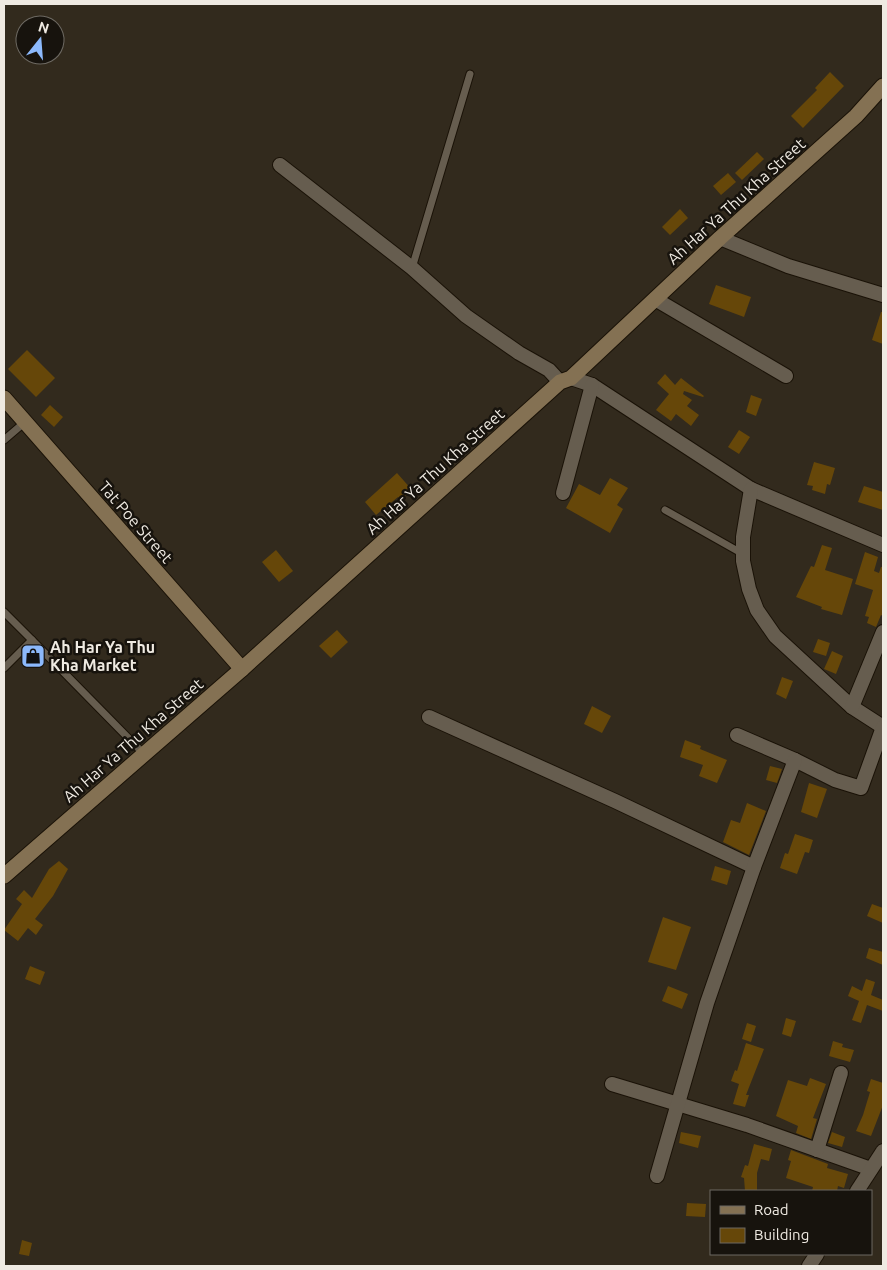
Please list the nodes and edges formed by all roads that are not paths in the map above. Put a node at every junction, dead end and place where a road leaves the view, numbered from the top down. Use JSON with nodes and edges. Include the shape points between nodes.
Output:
{"nodes":[{"id":1,"x":470,"y":74,"type":"dead end"},
{"id":2,"x":883,"y":86,"type":"edge"},
{"id":3,"x":280,"y":165,"type":"dead end"},
{"id":4,"x":720,"y":238,"type":"junction"},
{"id":5,"x":412,"y":268,"type":"junction"},
{"id":6,"x":883,"y":296,"type":"edge"},
{"id":7,"x":655,"y":299,"type":"junction"},
{"id":8,"x":786,"y":376,"type":"dead end"},
{"id":9,"x":566,"y":380,"type":"junction"},
{"id":10,"x":592,"y":385,"type":"junction"},
{"id":11,"x":4,"y":398,"type":"edge"},
{"id":12,"x":25,"y":422,"type":"junction"},
{"id":13,"x":4,"y":440,"type":"edge"},
{"id":14,"x":751,"y":489,"type":"junction"},
{"id":15,"x":563,"y":493,"type":"dead end"},
{"id":16,"x":665,"y":510,"type":"dead end"},
{"id":17,"x":883,"y":545,"type":"edge"},
{"id":18,"x":743,"y":554,"type":"junction"},
{"id":19,"x":4,"y":612,"type":"edge"},
{"id":20,"x":883,"y":632,"type":"edge"},
{"id":21,"x":32,"y":640,"type":"junction"},
{"id":22,"x":4,"y":668,"type":"edge"},
{"id":23,"x":242,"y":669,"type":"junction"},
{"id":24,"x":852,"y":707,"type":"junction"},
{"id":25,"x":429,"y":717,"type":"dead end"},
{"id":26,"x":883,"y":727,"type":"edge"},
{"id":27,"x":737,"y":735,"type":"dead end"},
{"id":28,"x":143,"y":753,"type":"junction"},
{"id":29,"x":795,"y":760,"type":"junction"},
{"id":30,"x":754,"y":867,"type":"junction"},
{"id":31,"x":4,"y":876,"type":"edge"},
{"id":32,"x":841,"y":1073,"type":"dead end"},
{"id":33,"x":612,"y":1084,"type":"dead end"},
{"id":34,"x":678,"y":1104,"type":"junction"},
{"id":35,"x":817,"y":1150,"type":"junction"},
{"id":36,"x":883,"y":1151,"type":"edge"},
{"id":37,"x":871,"y":1169,"type":"junction"},
{"id":38,"x":656,"y":1176,"type":"dead end"},
{"id":39,"x":858,"y":1190,"type":"edge"},
{"id":40,"x":816,"y":1255,"type":"edge"},
{"id":41,"x":809,"y":1266,"type":"edge"}],
"edges":[{"from":1,"to":5,"type":"lane"},
{"from":2,"to":4,"type":"street","name":"Ah Har Ya Thu Kha Street","via":[[856,116]]},
{"from":3,"to":5,"type":"street"},
{"from":4,"to":6,"type":"street","via":[[788,266]]},
{"from":4,"to":7,"type":"street","name":"Ah Har Ya Thu Kha Street"},
{"from":5,"to":9,"type":"street","via":[[466,316],[519,353]]},
{"from":7,"to":8,"type":"street"},
{"from":7,"to":9,"type":"street","name":"Ah Har Ya Thu Kha Street"},
{"from":9,"to":10,"type":"street"},
{"from":9,"to":23,"type":"street","name":"Ah Har Ya Thu Kha Street"},
{"from":10,"to":14,"type":"street"},
{"from":10,"to":15,"type":"street"},
{"from":11,"to":12,"type":"street","name":"Tat Poe Street"},
{"from":12,"to":13,"type":"lane"},
{"from":12,"to":23,"type":"street","name":"Tat Poe Street"},
{"from":14,"to":17,"type":"street"},
{"from":14,"to":18,"type":"street"},
{"from":16,"to":18,"type":"lane"},
{"from":18,"to":24,"type":"street","via":[[757,610],[775,636]]},
{"from":19,"to":21,"type":"lane"},
{"from":20,"to":24,"type":"street"},
{"from":21,"to":22,"type":"lane"},
{"from":21,"to":28,"type":"lane"},
{"from":23,"to":28,"type":"street","name":"Ah Har Ya Thu Kha Street"},
{"from":24,"to":26,"type":"street"},
{"from":25,"to":30,"type":"street"},
{"from":26,"to":29,"type":"street","via":[[861,788],[835,780]]},
{"from":27,"to":29,"type":"street"},
{"from":28,"to":31,"type":"street","name":"Ah Har Ya Thu Kha Street"},
{"from":29,"to":30,"type":"street"},
{"from":30,"to":34,"type":"street","via":[[707,1003]]},
{"from":32,"to":35,"type":"street"},
{"from":33,"to":34,"type":"street"},
{"from":34,"to":35,"type":"street"},
{"from":34,"to":38,"type":"street"},
{"from":35,"to":37,"type":"street"},
{"from":36,"to":37,"type":"street"},
{"from":37,"to":39,"type":"street"},
{"from":40,"to":41,"type":"street"}]}
